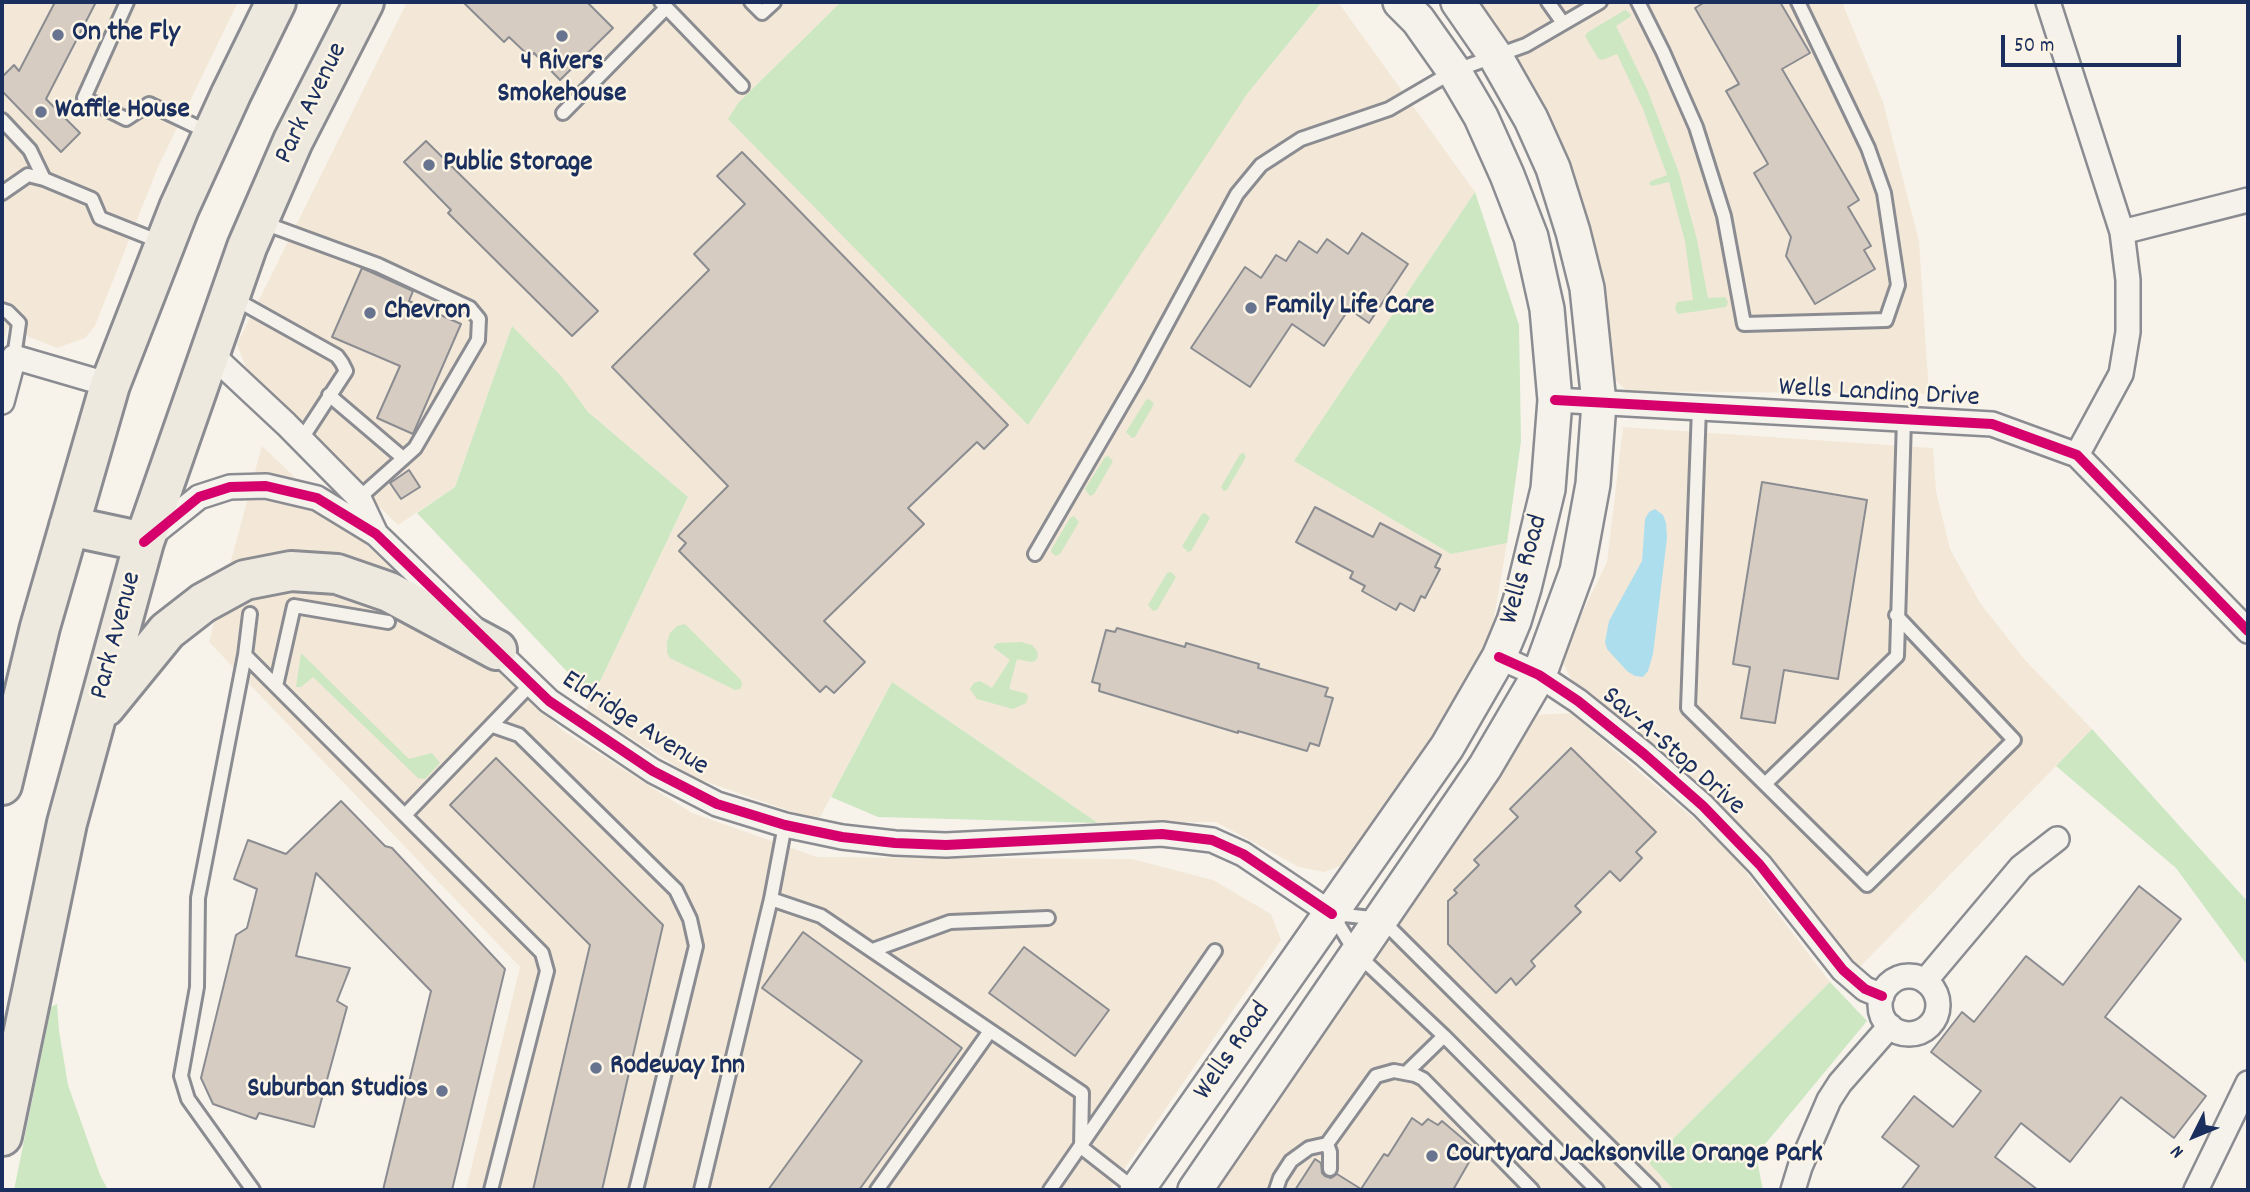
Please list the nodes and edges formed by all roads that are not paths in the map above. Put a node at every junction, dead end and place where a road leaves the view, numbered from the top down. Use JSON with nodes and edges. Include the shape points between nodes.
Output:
{"nodes":[{"id":1,"x":127,"y":2,"type":"edge"},
{"id":2,"x":276,"y":2,"type":"edge"},
{"id":3,"x":363,"y":2,"type":"edge"},
{"id":4,"x":751,"y":2,"type":"edge"},
{"id":5,"x":774,"y":2,"type":"edge"},
{"id":6,"x":1400,"y":2,"type":"edge"},
{"id":7,"x":1458,"y":2,"type":"edge"},
{"id":8,"x":1548,"y":2,"type":"edge"},
{"id":9,"x":1600,"y":2,"type":"edge"},
{"id":10,"x":1638,"y":2,"type":"edge"},
{"id":11,"x":1798,"y":2,"type":"edge"},
{"id":12,"x":2048,"y":2,"type":"edge"},
{"id":13,"x":664,"y":5,"type":"edge"},
{"id":14,"x":1563,"y":23,"type":"junction"},
{"id":15,"x":1494,"y":54,"type":"junction"},
{"id":16,"x":1454,"y":71,"type":"junction"},
{"id":17,"x":742,"y":86,"type":"dead end"},
{"id":18,"x":563,"y":113,"type":"dead end"},
{"id":19,"x":2,"y":120,"type":"edge"},
{"id":20,"x":212,"y":134,"type":"junction"},
{"id":21,"x":44,"y":180,"type":"junction"},
{"id":22,"x":2,"y":193,"type":"edge"},
{"id":23,"x":2248,"y":200,"type":"edge"},
{"id":24,"x":258,"y":221,"type":"junction"},
{"id":25,"x":2122,"y":232,"type":"junction"},
{"id":26,"x":165,"y":244,"type":"junction"},
{"id":27,"x":229,"y":295,"type":"junction"},
{"id":28,"x":2,"y":310,"type":"edge"},
{"id":29,"x":210,"y":353,"type":"junction"},
{"id":30,"x":14,"y":357,"type":"junction"},
{"id":31,"x":110,"y":385,"type":"junction"},
{"id":32,"x":329,"y":395,"type":"junction"},
{"id":33,"x":1555,"y":400,"type":"junction"},
{"id":34,"x":2,"y":402,"type":"edge"},
{"id":35,"x":1599,"y":402,"type":"junction"},
{"id":36,"x":1699,"y":408,"type":"junction"},
{"id":37,"x":1904,"y":419,"type":"junction"},
{"id":38,"x":301,"y":440,"type":"junction"},
{"id":39,"x":2077,"y":454,"type":"junction"},
{"id":40,"x":403,"y":458,"type":"junction"},
{"id":41,"x":359,"y":499,"type":"junction"},
{"id":42,"x":69,"y":526,"type":"junction"},
{"id":43,"x":376,"y":534,"type":"junction"},
{"id":44,"x":144,"y":542,"type":"junction"},
{"id":45,"x":1035,"y":554,"type":"dead end"},
{"id":46,"x":250,"y":614,"type":"dead end"},
{"id":47,"x":1896,"y":615,"type":"junction"},
{"id":48,"x":388,"y":622,"type":"dead end"},
{"id":49,"x":2248,"y":631,"type":"edge"},
{"id":50,"x":497,"y":650,"type":"junction"},
{"id":51,"x":245,"y":655,"type":"junction"},
{"id":52,"x":1499,"y":657,"type":"junction"},
{"id":53,"x":1539,"y":675,"type":"junction"},
{"id":54,"x":531,"y":684,"type":"junction"},
{"id":55,"x":276,"y":685,"type":"junction"},
{"id":56,"x":97,"y":716,"type":"junction"},
{"id":57,"x":492,"y":726,"type":"junction"},
{"id":58,"x":1765,"y":784,"type":"junction"},
{"id":59,"x":2,"y":785,"type":"edge"},
{"id":60,"x":405,"y":815,"type":"junction"},
{"id":61,"x":785,"y":825,"type":"junction"},
{"id":62,"x":2057,"y":839,"type":"dead end"},
{"id":63,"x":771,"y":899,"type":"junction"},
{"id":64,"x":1332,"y":914,"type":"junction"},
{"id":65,"x":1048,"y":918,"type":"dead end"},
{"id":66,"x":1381,"y":919,"type":"junction"},
{"id":67,"x":873,"y":950,"type":"junction"},
{"id":68,"x":1216,"y":951,"type":"dead end"},
{"id":69,"x":1356,"y":953,"type":"junction"},
{"id":70,"x":1925,"y":981,"type":"junction"},
{"id":71,"x":1882,"y":996,"type":"junction"},
{"id":72,"x":1890,"y":1026,"type":"junction"},
{"id":73,"x":990,"y":1031,"type":"junction"},
{"id":74,"x":1444,"y":1036,"type":"junction"},
{"id":75,"x":1407,"y":1072,"type":"junction"},
{"id":76,"x":2248,"y":1083,"type":"edge"},
{"id":77,"x":2,"y":1136,"type":"edge"},
{"id":78,"x":1326,"y":1144,"type":"junction"},
{"id":79,"x":1081,"y":1147,"type":"junction"},
{"id":80,"x":1330,"y":1169,"type":"dead end"},
{"id":81,"x":253,"y":1190,"type":"edge"},
{"id":82,"x":491,"y":1190,"type":"edge"},
{"id":83,"x":636,"y":1190,"type":"edge"},
{"id":84,"x":701,"y":1190,"type":"edge"},
{"id":85,"x":877,"y":1190,"type":"edge"},
{"id":86,"x":1050,"y":1190,"type":"edge"},
{"id":87,"x":1137,"y":1190,"type":"edge"},
{"id":88,"x":1195,"y":1190,"type":"edge"},
{"id":89,"x":1276,"y":1190,"type":"edge"},
{"id":90,"x":1532,"y":1190,"type":"edge"},
{"id":91,"x":1597,"y":1190,"type":"edge"},
{"id":92,"x":1653,"y":1190,"type":"edge"},
{"id":93,"x":1793,"y":1190,"type":"edge"},
{"id":94,"x":2196,"y":1190,"type":"edge"}],
"edges":[{"from":1,"to":20,"type":"lane","via":[[84,98],[126,119],[149,104]]},
{"from":2,"to":20,"type":"highway"},
{"from":3,"to":24,"type":"highway","name":"Park Avenue"},
{"from":4,"to":5,"type":"lane","via":[[762,13]]},
{"from":6,"to":16,"type":"main road","name":"Wells Road"},
{"from":7,"to":15,"type":"main road","name":"Wells Road"},
{"from":8,"to":14,"type":"lane"},
{"from":9,"to":14,"type":"lane"},
{"from":10,"to":11,"type":"lane","via":[[1696,127],[1724,216],[1744,324],[1886,320],[1898,285],[1884,193],[1868,148]]},
{"from":12,"to":25,"type":"street"},
{"from":13,"to":17,"type":"lane"},
{"from":13,"to":18,"type":"lane"},
{"from":14,"to":15,"type":"lane","via":[[1526,45]]},
{"from":15,"to":16,"type":"lane"},
{"from":15,"to":35,"type":"main road","name":"Wells Road","via":[[1553,168],[1573,232],[1587,288]]},
{"from":16,"to":33,"type":"main road","name":"Wells Road","via":[[1481,117],[1531,237],[1547,309]]},
{"from":16,"to":45,"type":"lane","via":[[1380,113],[1301,139],[1261,165],[1237,194]]},
{"from":19,"to":21,"type":"lane","via":[[30,150]]},
{"from":20,"to":26,"type":"highway"},
{"from":21,"to":22,"type":"lane","via":[[28,175]]},
{"from":21,"to":26,"type":"lane","via":[[92,199],[100,218]]},
{"from":23,"to":25,"type":"street"},
{"from":24,"to":27,"type":"highway","name":"Park Avenue"},
{"from":24,"to":40,"type":"lane","via":[[378,265],[470,308],[480,319],[478,340],[415,448]]},
{"from":25,"to":39,"type":"street","via":[[2128,332],[2121,374]]},
{"from":26,"to":31,"type":"highway"},
{"from":27,"to":29,"type":"highway","name":"Park Avenue"},
{"from":27,"to":32,"type":"lane","via":[[337,356],[346,370]]},
{"from":28,"to":30,"type":"lane","via":[[19,323]]},
{"from":29,"to":38,"type":"street","name":"Eldridge Avenue"},
{"from":29,"to":44,"type":"highway","name":"Park Avenue"},
{"from":30,"to":31,"type":"street"},
{"from":30,"to":34,"type":"street"},
{"from":31,"to":42,"type":"highway"},
{"from":32,"to":38,"type":"lane"},
{"from":32,"to":40,"type":"lane"},
{"from":33,"to":35,"type":"street","name":"Wells Landing Drive"},
{"from":33,"to":52,"type":"main road","name":"Wells Road","via":[[1548,489],[1524,588]]},
{"from":35,"to":36,"type":"street","name":"Wells Landing Drive"},
{"from":35,"to":53,"type":"main road","name":"Wells Road","via":[[1593,484],[1577,571]]},
{"from":36,"to":37,"type":"street","name":"Wells Landing Drive"},
{"from":36,"to":58,"type":"lane","via":[[1688,708]]},
{"from":37,"to":39,"type":"street","name":"Wells Landing Drive","via":[[1992,424]]},
{"from":37,"to":47,"type":"lane"},
{"from":38,"to":41,"type":"street","name":"Eldridge Avenue"},
{"from":39,"to":49,"type":"street","name":"Wells Landing Drive"},
{"from":40,"to":41,"type":"lane"},
{"from":41,"to":43,"type":"street","name":"Eldridge Avenue"},
{"from":42,"to":44,"type":"highway"},
{"from":42,"to":59,"type":"highway"},
{"from":43,"to":44,"type":"street","name":"Eldridge Avenue","via":[[317,498],[266,486],[230,486],[199,496]]},
{"from":43,"to":50,"type":"street","name":"Eldridge Avenue"},
{"from":44,"to":56,"type":"highway","name":"Park Avenue"},
{"from":46,"to":51,"type":"lane"},
{"from":47,"to":58,"type":"lane","via":[[1897,656]]},
{"from":47,"to":58,"type":"lane","via":[[2014,740],[1867,885]]},
{"from":48,"to":55,"type":"lane","via":[[294,606]]},
{"from":50,"to":54,"type":"street","name":"Eldridge Avenue"},
{"from":50,"to":56,"type":"highway","via":[[389,592],[337,574],[291,571],[244,580],[203,603],[167,631]]},
{"from":51,"to":55,"type":"lane"},
{"from":51,"to":81,"type":"lane","via":[[198,898],[197,987],[181,1076],[188,1099]]},
{"from":52,"to":53,"type":"street","name":"Sav-A-Stop Drive"},
{"from":52,"to":64,"type":"main road","name":"Wells Road","via":[[1447,747]]},
{"from":53,"to":66,"type":"main road","name":"Wells Road","via":[[1485,767]]},
{"from":53,"to":71,"type":"street","name":"Sav-A-Stop Drive","via":[[1578,701],[1703,806],[1760,865],[1843,970],[1865,989]]},
{"from":54,"to":57,"type":"lane"},
{"from":54,"to":61,"type":"street","name":"Eldridge Avenue","via":[[653,771],[717,804]]},
{"from":55,"to":60,"type":"lane"},
{"from":56,"to":77,"type":"highway","name":"Park Avenue","via":[[67,823]]},
{"from":57,"to":60,"type":"lane"},
{"from":57,"to":83,"type":"lane","via":[[519,735],[676,890],[690,919],[695,947]]},
{"from":60,"to":82,"type":"lane","via":[[541,953],[547,971]]},
{"from":61,"to":63,"type":"lane"},
{"from":61,"to":64,"type":"street","name":"Eldridge Avenue","via":[[842,837],[946,845],[1180,835],[1212,840],[1243,854]]},
{"from":62,"to":70,"type":"street","via":[[2021,867]]},
{"from":63,"to":67,"type":"lane","via":[[821,916]]},
{"from":63,"to":84,"type":"lane"},
{"from":64,"to":66,"type":"lane"},
{"from":64,"to":69,"type":"lane"},
{"from":64,"to":87,"type":"main road","name":"Wells Road"},
{"from":65,"to":67,"type":"lane","via":[[950,922]]},
{"from":66,"to":69,"type":"main road","name":"Wells Road"},
{"from":66,"to":92,"type":"lane"},
{"from":67,"to":73,"type":"lane"},
{"from":68,"to":79,"type":"lane"},
{"from":69,"to":74,"type":"lane"},
{"from":69,"to":88,"type":"main road","name":"Wells Road"},
{"from":70,"to":71,"type":"street","via":[[1900,978]]},
{"from":70,"to":72,"type":"street","via":[[1936,994],[1935,1019],[1914,1033]]},
{"from":71,"to":72,"type":"street","via":[[1881,1012]]},
{"from":72,"to":93,"type":"street","via":[[1829,1100]]},
{"from":73,"to":79,"type":"lane","via":[[1083,1093]]},
{"from":73,"to":85,"type":"lane"},
{"from":74,"to":75,"type":"lane"},
{"from":74,"to":91,"type":"lane"},
{"from":75,"to":78,"type":"lane","via":[[1394,1070],[1376,1076]]},
{"from":75,"to":90,"type":"lane","via":[[1423,1080]]},
{"from":76,"to":94,"type":"street"},
{"from":78,"to":80,"type":"lane"},
{"from":78,"to":89,"type":"lane","via":[[1309,1148],[1291,1161]]},
{"from":79,"to":86,"type":"lane"},
{"from":79,"to":87,"type":"lane"}]}
